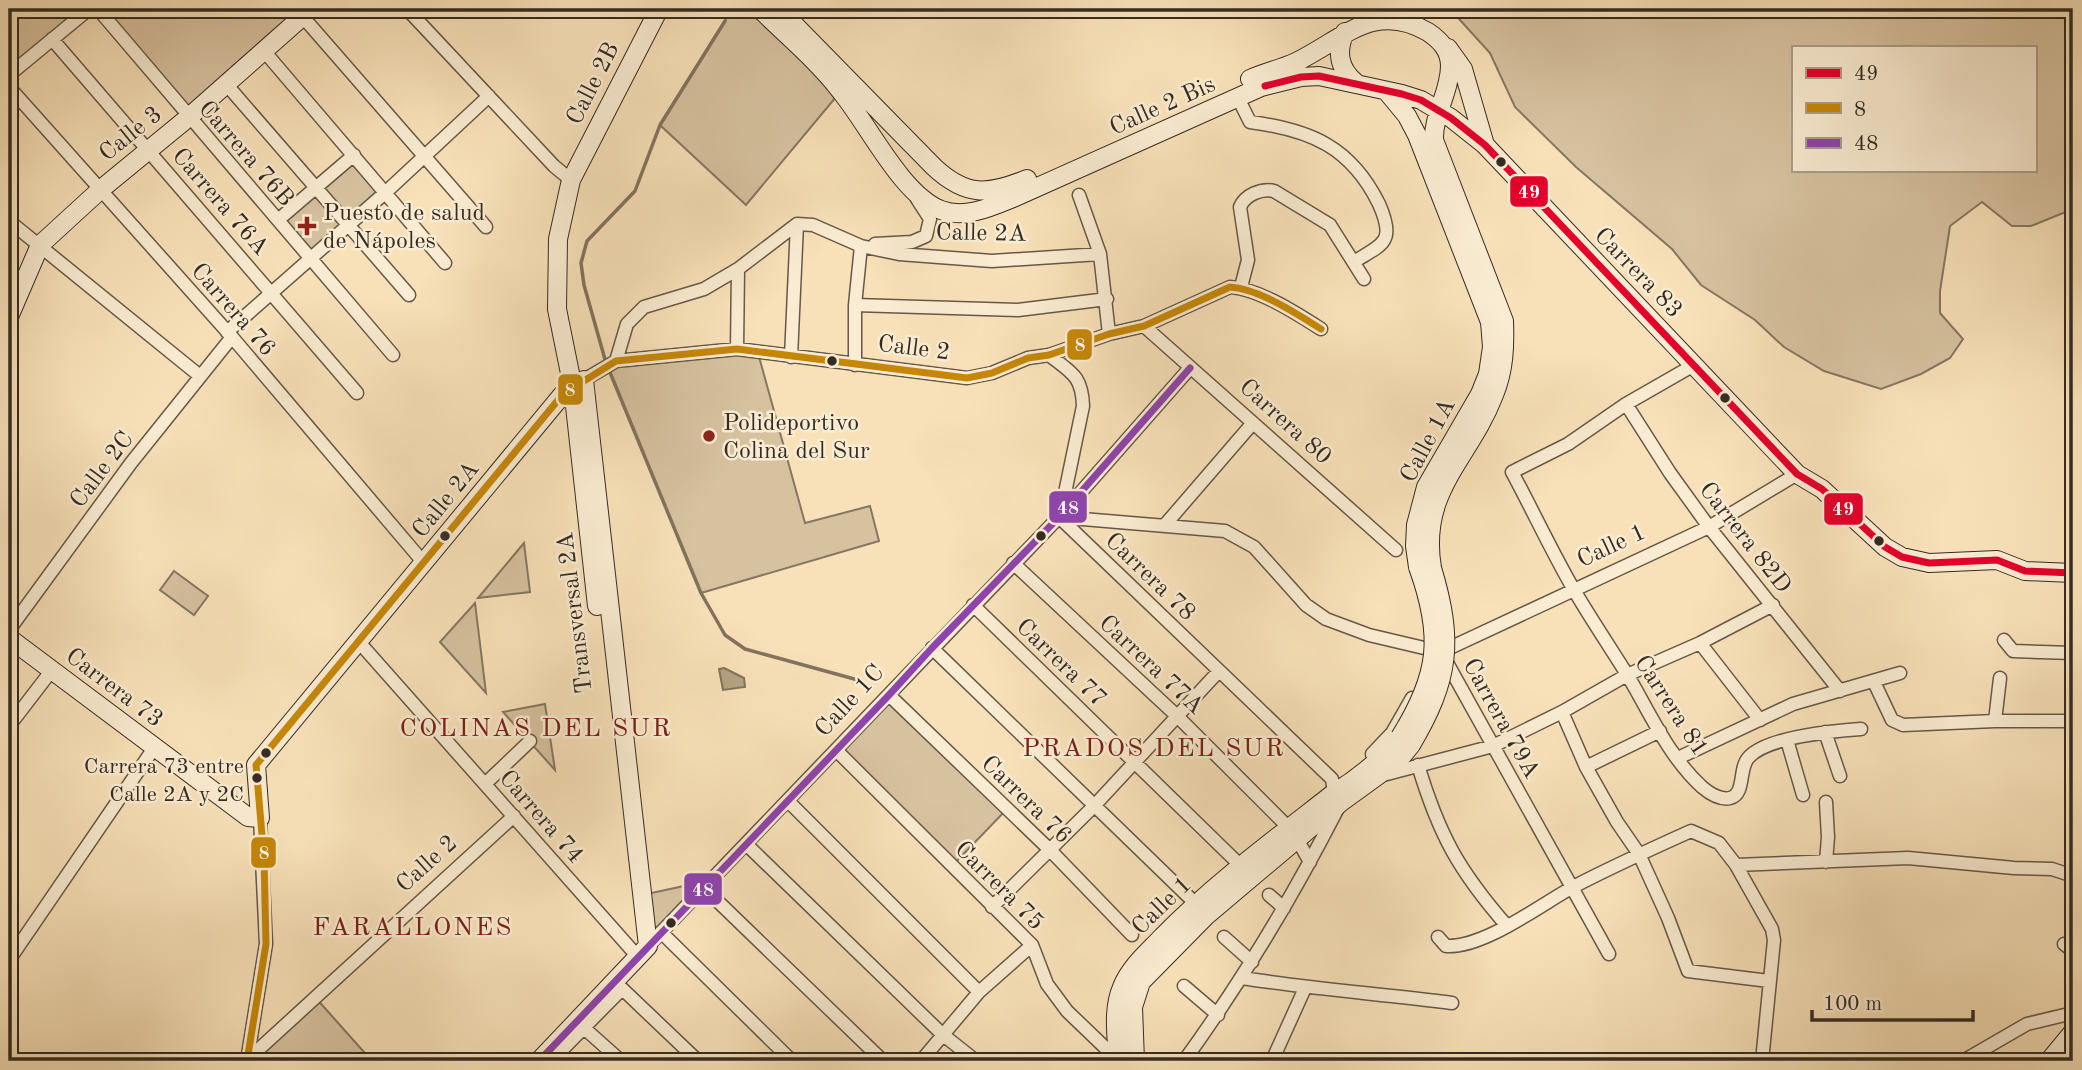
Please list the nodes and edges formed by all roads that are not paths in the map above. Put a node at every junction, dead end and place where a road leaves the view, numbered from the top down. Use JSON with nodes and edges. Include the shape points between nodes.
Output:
{"nodes":[{"id":1,"x":89,"y":9,"type":"edge"},
{"id":2,"x":98,"y":9,"type":"edge"},
{"id":3,"x":407,"y":9,"type":"edge"},
{"id":4,"x":659,"y":9,"type":"edge"},
{"id":5,"x":760,"y":9,"type":"edge"},
{"id":6,"x":779,"y":9,"type":"edge"},
{"id":7,"x":303,"y":12,"type":"edge"},
{"id":8,"x":1345,"y":32,"type":"junction"},
{"id":9,"x":52,"y":39,"type":"junction"},
{"id":10,"x":1442,"y":42,"type":"junction"},
{"id":11,"x":264,"y":51,"type":"junction"},
{"id":12,"x":9,"y":75,"type":"edge"},
{"id":13,"x":1356,"y":83,"type":"junction"},
{"id":14,"x":226,"y":84,"type":"junction"},
{"id":15,"x":1388,"y":93,"type":"junction"},
{"id":16,"x":11,"y":96,"type":"edge"},
{"id":17,"x":489,"y":96,"type":"junction"},
{"id":18,"x":1238,"y":98,"type":"junction"},
{"id":19,"x":1439,"y":111,"type":"junction"},
{"id":20,"x":189,"y":117,"type":"junction"},
{"id":21,"x":1485,"y":145,"type":"junction"},
{"id":22,"x":148,"y":150,"type":"junction"},
{"id":23,"x":354,"y":155,"type":"junction"},
{"id":24,"x":423,"y":157,"type":"junction"},
{"id":25,"x":571,"y":180,"type":"junction"},
{"id":26,"x":316,"y":188,"type":"junction"},
{"id":27,"x":100,"y":190,"type":"junction"},
{"id":28,"x":912,"y":191,"type":"junction"},
{"id":29,"x":386,"y":192,"type":"junction"},
{"id":30,"x":1079,"y":195,"type":"dead end"},
{"id":31,"x":278,"y":220,"type":"junction"},
{"id":32,"x":9,"y":221,"type":"edge"},
{"id":33,"x":797,"y":224,"type":"junction"},
{"id":34,"x":348,"y":225,"type":"junction"},
{"id":35,"x":486,"y":227,"type":"dead end"},
{"id":36,"x":40,"y":245,"type":"junction"},
{"id":37,"x":861,"y":246,"type":"junction"},
{"id":38,"x":1100,"y":254,"type":"junction"},
{"id":39,"x":310,"y":257,"type":"junction"},
{"id":40,"x":1354,"y":262,"type":"junction"},
{"id":41,"x":445,"y":264,"type":"dead end"},
{"id":42,"x":738,"y":268,"type":"junction"},
{"id":43,"x":1364,"y":279,"type":"dead end"},
{"id":44,"x":1241,"y":288,"type":"junction"},
{"id":45,"x":271,"y":291,"type":"junction"},
{"id":46,"x":409,"y":295,"type":"dead end"},
{"id":47,"x":1107,"y":299,"type":"junction"},
{"id":48,"x":855,"y":305,"type":"junction"},
{"id":49,"x":9,"y":317,"type":"edge"},
{"id":50,"x":1144,"y":326,"type":"junction"},
{"id":51,"x":1321,"y":329,"type":"dead end"},
{"id":52,"x":229,"y":334,"type":"junction"},
{"id":53,"x":1109,"y":334,"type":"junction"},
{"id":54,"x":737,"y":349,"type":"junction"},
{"id":55,"x":393,"y":355,"type":"dead end"},
{"id":56,"x":1049,"y":355,"type":"junction"},
{"id":57,"x":791,"y":357,"type":"junction"},
{"id":58,"x":616,"y":360,"type":"junction"},
{"id":59,"x":855,"y":365,"type":"junction"},
{"id":60,"x":1694,"y":365,"type":"junction"},
{"id":61,"x":1190,"y":368,"type":"junction"},
{"id":62,"x":200,"y":376,"type":"junction"},
{"id":63,"x":578,"y":384,"type":"junction"},
{"id":64,"x":357,"y":393,"type":"dead end"},
{"id":65,"x":1626,"y":404,"type":"junction"},
{"id":66,"x":1252,"y":424,"type":"junction"},
{"id":67,"x":1797,"y":474,"type":"junction"},
{"id":68,"x":1059,"y":517,"type":"junction"},
{"id":69,"x":1164,"y":526,"type":"junction"},
{"id":70,"x":1709,"y":527,"type":"junction"},
{"id":71,"x":1396,"y":550,"type":"dead end"},
{"id":72,"x":424,"y":562,"type":"junction"},
{"id":73,"x":1013,"y":563,"type":"junction"},
{"id":74,"x":1425,"y":568,"type":"junction"},
{"id":75,"x":2073,"y":573,"type":"edge"},
{"id":76,"x":1574,"y":590,"type":"junction"},
{"id":77,"x":973,"y":605,"type":"junction"},
{"id":78,"x":1773,"y":605,"type":"junction"},
{"id":79,"x":9,"y":630,"type":"edge"},
{"id":80,"x":9,"y":638,"type":"edge"},
{"id":81,"x":2004,"y":640,"type":"dead end"},
{"id":82,"x":358,"y":641,"type":"junction"},
{"id":83,"x":1700,"y":643,"type":"junction"},
{"id":84,"x":932,"y":648,"type":"junction"},
{"id":85,"x":1435,"y":650,"type":"junction"},
{"id":86,"x":2073,"y":653,"type":"edge"},
{"id":87,"x":52,"y":670,"type":"junction"},
{"id":88,"x":1219,"y":671,"type":"junction"},
{"id":89,"x":1900,"y":673,"type":"dead end"},
{"id":90,"x":1627,"y":675,"type":"junction"},
{"id":91,"x":2000,"y":678,"type":"dead end"},
{"id":92,"x":1874,"y":682,"type":"junction"},
{"id":93,"x":1840,"y":691,"type":"junction"},
{"id":94,"x":890,"y":695,"type":"junction"},
{"id":95,"x":1562,"y":712,"type":"junction"},
{"id":96,"x":1177,"y":716,"type":"junction"},
{"id":97,"x":1760,"y":720,"type":"junction"},
{"id":98,"x":1995,"y":721,"type":"junction"},
{"id":99,"x":2073,"y":721,"type":"edge"},
{"id":100,"x":9,"y":726,"type":"edge"},
{"id":101,"x":1861,"y":729,"type":"dead end"},
{"id":102,"x":1660,"y":732,"type":"junction"},
{"id":103,"x":1825,"y":732,"type":"junction"},
{"id":104,"x":1787,"y":740,"type":"junction"},
{"id":105,"x":530,"y":741,"type":"dead end"},
{"id":106,"x":1405,"y":741,"type":"junction"},
{"id":107,"x":1493,"y":746,"type":"junction"},
{"id":108,"x":154,"y":748,"type":"junction"},
{"id":109,"x":836,"y":750,"type":"junction"},
{"id":110,"x":1678,"y":758,"type":"junction"},
{"id":111,"x":1135,"y":763,"type":"junction"},
{"id":112,"x":1418,"y":765,"type":"junction"},
{"id":113,"x":1586,"y":767,"type":"junction"},
{"id":114,"x":1379,"y":776,"type":"junction"},
{"id":115,"x":1840,"y":776,"type":"dead end"},
{"id":116,"x":485,"y":784,"type":"junction"},
{"id":117,"x":1335,"y":792,"type":"junction"},
{"id":118,"x":1803,"y":794,"type":"dead end"},
{"id":119,"x":788,"y":801,"type":"junction"},
{"id":120,"x":1826,"y":802,"type":"dead end"},
{"id":121,"x":1094,"y":806,"type":"junction"},
{"id":122,"x":514,"y":816,"type":"junction"},
{"id":123,"x":260,"y":818,"type":"junction"},
{"id":124,"x":1293,"y":834,"type":"junction"},
{"id":125,"x":746,"y":844,"type":"junction"},
{"id":126,"x":1049,"y":850,"type":"junction"},
{"id":127,"x":1639,"y":854,"type":"junction"},
{"id":128,"x":1310,"y":862,"type":"junction"},
{"id":129,"x":1826,"y":862,"type":"junction"},
{"id":130,"x":1736,"y":865,"type":"junction"},
{"id":131,"x":1241,"y":866,"type":"junction"},
{"id":132,"x":2073,"y":876,"type":"edge"},
{"id":133,"x":704,"y":888,"type":"junction"},
{"id":134,"x":1572,"y":888,"type":"junction"},
{"id":135,"x":1269,"y":895,"type":"dead end"},
{"id":136,"x":1195,"y":903,"type":"junction"},
{"id":137,"x":992,"y":907,"type":"junction"},
{"id":138,"x":1284,"y":908,"type":"junction"},
{"id":139,"x":1507,"y":926,"type":"junction"},
{"id":140,"x":662,"y":932,"type":"junction"},
{"id":141,"x":1132,"y":935,"type":"dead end"},
{"id":142,"x":1224,"y":937,"type":"dead end"},
{"id":143,"x":1438,"y":937,"type":"dead end"},
{"id":144,"x":1032,"y":945,"type":"junction"},
{"id":145,"x":643,"y":952,"type":"junction"},
{"id":146,"x":1609,"y":954,"type":"dead end"},
{"id":147,"x":9,"y":960,"type":"edge"},
{"id":148,"x":1252,"y":962,"type":"junction"},
{"id":149,"x":1242,"y":978,"type":"junction"},
{"id":150,"x":1769,"y":981,"type":"junction"},
{"id":151,"x":618,"y":985,"type":"junction"},
{"id":152,"x":1184,"y":986,"type":"dead end"},
{"id":153,"x":1305,"y":988,"type":"junction"},
{"id":154,"x":979,"y":992,"type":"junction"},
{"id":155,"x":1452,"y":1003,"type":"dead end"},
{"id":156,"x":2073,"y":1013,"type":"edge"},
{"id":157,"x":1218,"y":1015,"type":"junction"},
{"id":158,"x":583,"y":1028,"type":"junction"},
{"id":159,"x":2073,"y":1032,"type":"edge"},
{"id":160,"x":942,"y":1034,"type":"junction"},
{"id":161,"x":247,"y":1060,"type":"edge"},
{"id":162,"x":1277,"y":1060,"type":"edge"},
{"id":163,"x":539,"y":1061,"type":"edge"},
{"id":164,"x":551,"y":1061,"type":"edge"},
{"id":165,"x":621,"y":1061,"type":"edge"},
{"id":166,"x":698,"y":1061,"type":"edge"},
{"id":167,"x":792,"y":1061,"type":"edge"},
{"id":168,"x":883,"y":1061,"type":"edge"},
{"id":169,"x":920,"y":1061,"type":"edge"},
{"id":170,"x":976,"y":1061,"type":"edge"},
{"id":171,"x":1124,"y":1061,"type":"edge"},
{"id":172,"x":1184,"y":1061,"type":"edge"},
{"id":173,"x":1762,"y":1061,"type":"edge"},
{"id":174,"x":1964,"y":1061,"type":"edge"},
{"id":175,"x":2049,"y":1061,"type":"edge"}],
"edges":[{"from":1,"to":9,"type":"street"},
{"from":2,"to":20,"type":"street","name":"Carrera 76B"},
{"from":3,"to":17,"type":"street"},
{"from":4,"to":25,"type":"street","name":"Calle 2B"},
{"from":5,"to":28,"type":"street","via":[[841,91]]},
{"from":6,"to":8,"type":"street","name":"Calle 2 Bis","via":[[943,175],[963,187],[986,192],[1009,187],[1296,62]]},
{"from":7,"to":11,"type":"street","name":"Calle 3"},
{"from":7,"to":24,"type":"street"},
{"from":8,"to":10,"type":"street","name":"Calle 2 Bis","via":[[1365,22],[1391,18],[1411,22]]},
{"from":8,"to":13,"type":"street","via":[[1340,60]]},
{"from":9,"to":12,"type":"street"},
{"from":9,"to":22,"type":"street","name":"Carrera 76A"},
{"from":10,"to":19,"type":"street","name":"Calle 1A","via":[[1450,65]]},
{"from":10,"to":21,"type":"street","name":"Calle 2 Bis","via":[[1463,69]]},
{"from":11,"to":14,"type":"street","name":"Calle 3"},
{"from":11,"to":23,"type":"street"},
{"from":13,"to":15,"type":"street","name":"Calle 2 Bis"},
{"from":13,"to":18,"type":"street","name":"Calle 2 Bis","via":[[1301,77]]},
{"from":14,"to":20,"type":"street","name":"Calle 3"},
{"from":14,"to":26,"type":"street"},
{"from":15,"to":19,"type":"street","name":"Calle 2 Bis","via":[[1421,100]]},
{"from":15,"to":74,"type":"street","name":"Calle 1A","via":[[1417,135],[1490,322],[1492,347],[1480,394],[1426,487],[1415,546]]},
{"from":16,"to":27,"type":"street","name":"Carrera 76"},
{"from":17,"to":24,"type":"street","name":"Calle 2C"},
{"from":17,"to":25,"type":"street"},
{"from":18,"to":28,"type":"street","name":"Calle 2 Bis","via":[[980,211],[942,210]]},
{"from":18,"to":40,"type":"street","via":[[1250,122],[1286,128],[1328,144],[1369,183],[1384,214],[1386,235],[1381,244]]},
{"from":19,"to":21,"type":"street","name":"Carrera 83"},
{"from":19,"to":74,"type":"street","name":"Calle 1A","via":[[1436,150],[1504,321],[1505,346],[1493,399],[1438,495]]},
{"from":20,"to":22,"type":"street","name":"Calle 3"},
{"from":20,"to":31,"type":"street","name":"Carrera 76B"},
{"from":21,"to":60,"type":"street","name":"Carrera 83"},
{"from":22,"to":27,"type":"street","name":"Calle 3"},
{"from":22,"to":45,"type":"street","name":"Carrera 76A"},
{"from":23,"to":26,"type":"street"},
{"from":23,"to":29,"type":"street"},
{"from":24,"to":29,"type":"street","name":"Calle 2C"},
{"from":24,"to":35,"type":"street"},
{"from":25,"to":63,"type":"street","via":[[558,239],[557,309]]},
{"from":26,"to":31,"type":"street"},
{"from":26,"to":34,"type":"street"},
{"from":27,"to":36,"type":"street","name":"Calle 3"},
{"from":27,"to":52,"type":"street","name":"Carrera 76"},
{"from":28,"to":37,"type":"street","name":"Calle 2A","via":[[930,219],[926,236],[912,242]]},
{"from":29,"to":34,"type":"street","name":"Calle 2C"},
{"from":29,"to":41,"type":"street"},
{"from":30,"to":38,"type":"street"},
{"from":31,"to":39,"type":"street","name":"Carrera 76B"},
{"from":32,"to":36,"type":"street"},
{"from":33,"to":37,"type":"street","name":"Calle 2A","via":[[813,225]]},
{"from":33,"to":42,"type":"street"},
{"from":33,"to":57,"type":"street"},
{"from":34,"to":39,"type":"street","name":"Calle 2C"},
{"from":34,"to":46,"type":"street"},
{"from":36,"to":49,"type":"street","name":"Calle 3"},
{"from":36,"to":62,"type":"street"},
{"from":37,"to":38,"type":"street","name":"Calle 2A","via":[[899,254],[992,261]]},
{"from":37,"to":48,"type":"street"},
{"from":38,"to":47,"type":"street"},
{"from":39,"to":45,"type":"street","name":"Calle 2C"},
{"from":39,"to":55,"type":"street","name":"Carrera 76B"},
{"from":40,"to":43,"type":"street"},
{"from":40,"to":44,"type":"street","via":[[1330,225],[1267,189],[1240,207],[1248,260]]},
{"from":42,"to":54,"type":"street"},
{"from":42,"to":58,"type":"street","via":[[704,289],[644,307],[627,324]]},
{"from":44,"to":50,"type":"street","name":"Calle 2","via":[[1230,286]]},
{"from":44,"to":51,"type":"street"},
{"from":45,"to":52,"type":"street","name":"Calle 2C"},
{"from":45,"to":64,"type":"street","name":"Carrera 76A"},
{"from":47,"to":48,"type":"street","name":"Calle 2","via":[[1018,310]]},
{"from":47,"to":53,"type":"street"},
{"from":48,"to":59,"type":"street"},
{"from":50,"to":53,"type":"street","name":"Calle 2"},
{"from":50,"to":61,"type":"street","name":"Carrera 80"},
{"from":52,"to":62,"type":"street","name":"Calle 2C"},
{"from":52,"to":72,"type":"street","name":"Carrera 76"},
{"from":53,"to":56,"type":"street","name":"Calle 2"},
{"from":54,"to":57,"type":"street","name":"Calle 2"},
{"from":54,"to":58,"type":"street","name":"Calle 2"},
{"from":56,"to":59,"type":"street","name":"Calle 2","via":[[967,378]]},
{"from":56,"to":68,"type":"street","via":[[1074,375],[1082,388],[1083,407]]},
{"from":57,"to":59,"type":"street","name":"Calle 2"},
{"from":58,"to":63,"type":"street","name":"Calle 2"},
{"from":60,"to":65,"type":"street"},
{"from":60,"to":67,"type":"street","name":"Carrera 83"},
{"from":61,"to":66,"type":"street","name":"Carrera 80"},
{"from":61,"to":68,"type":"street","name":"Calle 1C"},
{"from":62,"to":79,"type":"street","name":"Calle 2C"},
{"from":63,"to":72,"type":"street","name":"Calle 2A","via":[[563,394]]},
{"from":63,"to":145,"type":"street","name":"Transversal 2A"},
{"from":65,"to":70,"type":"street","name":"Carrera 82D"},
{"from":65,"to":76,"type":"street","name":"Carrera 81","via":[[1568,444],[1512,472]]},
{"from":66,"to":69,"type":"street"},
{"from":66,"to":71,"type":"street","name":"Carrera 80"},
{"from":67,"to":70,"type":"street","name":"Calle 1"},
{"from":67,"to":75,"type":"street","name":"Carrera 83","via":[[1822,489],[1885,547],[1902,556],[1929,563],[1997,560],[2025,571]]},
{"from":68,"to":69,"type":"street","name":"Carrera 79A"},
{"from":68,"to":73,"type":"street","name":"Calle 1C"},
{"from":68,"to":88,"type":"street","name":"Carrera 78"},
{"from":69,"to":85,"type":"street","name":"Carrera 79A","via":[[1225,531],[1254,547],[1306,605],[1326,619],[1369,635]]},
{"from":70,"to":76,"type":"street","name":"Calle 1"},
{"from":70,"to":78,"type":"street","name":"Carrera 82D"},
{"from":72,"to":82,"type":"street","name":"Calle 2A"},
{"from":73,"to":77,"type":"street","name":"Calle 1C"},
{"from":73,"to":96,"type":"street","name":"Carrera 77A"},
{"from":74,"to":106,"type":"street","name":"Calle 1A","bridge":true,"via":[[1443,604],[1447,640],[1442,677],[1430,713]]},
{"from":76,"to":85,"type":"street","name":"Calle 1"},
{"from":76,"to":90,"type":"street","name":"Carrera 81"},
{"from":77,"to":84,"type":"street","name":"Calle 1C"},
{"from":77,"to":111,"type":"street","name":"Carrera 77"},
{"from":78,"to":83,"type":"street","name":"Calle 1"},
{"from":78,"to":93,"type":"street","name":"Carrera 82D"},
{"from":80,"to":87,"type":"street","name":"Carrera 73"},
{"from":81,"to":86,"type":"street","via":[[2013,651]]},
{"from":82,"to":116,"type":"street","name":"Carrera 74"},
{"from":82,"to":123,"type":"street","name":"Calle 2A","via":[[256,765]]},
{"from":83,"to":90,"type":"street","name":"Calle 1"},
{"from":83,"to":97,"type":"street"},
{"from":84,"to":94,"type":"street","name":"Calle 1C"},
{"from":84,"to":121,"type":"street"},
{"from":85,"to":107,"type":"street","name":"Carrera 79A"},
{"from":85,"to":117,"type":"street","name":"Calle 1","via":[[1392,733],[1341,780]]},
{"from":87,"to":100,"type":"street"},
{"from":87,"to":108,"type":"street","name":"Carrera 73"},
{"from":88,"to":96,"type":"street"},
{"from":88,"to":117,"type":"street","name":"Carrera 78"},
{"from":89,"to":92,"type":"street"},
{"from":90,"to":95,"type":"street","name":"Calle 1"},
{"from":90,"to":102,"type":"street","name":"Carrera 81"},
{"from":91,"to":98,"type":"street"},
{"from":92,"to":93,"type":"street"},
{"from":92,"to":98,"type":"street","via":[[1896,724]]},
{"from":93,"to":97,"type":"street","via":[[1793,704]]},
{"from":94,"to":109,"type":"street","name":"Calle 1C"},
{"from":94,"to":126,"type":"street","name":"Carrera 76"},
{"from":95,"to":107,"type":"street","name":"Calle 1"},
{"from":95,"to":113,"type":"street"},
{"from":96,"to":111,"type":"street"},
{"from":96,"to":124,"type":"street","name":"Carrera 77A"},
{"from":97,"to":110,"type":"street"},
{"from":98,"to":99,"type":"street"},
{"from":101,"to":103,"type":"street","name":"Carrera 81"},
{"from":102,"to":110,"type":"street","name":"Carrera 81"},
{"from":102,"to":113,"type":"street"},
{"from":103,"to":104,"type":"street","name":"Carrera 81"},
{"from":103,"to":115,"type":"street"},
{"from":104,"to":110,"type":"street","name":"Carrera 81","via":[[1750,755],[1743,765],[1739,792],[1728,799],[1700,786]]},
{"from":104,"to":118,"type":"street"},
{"from":105,"to":116,"type":"street"},
{"from":106,"to":114,"type":"street","name":"Calle 1A","via":[[1398,761]]},
{"from":106,"to":117,"type":"street","name":"Calle 1A"},
{"from":107,"to":112,"type":"street","name":"Calle 1"},
{"from":107,"to":134,"type":"street","name":"Carrera 79A"},
{"from":108,"to":123,"type":"street","name":"Carrera 73","via":[[248,817]]},
{"from":108,"to":147,"type":"street"},
{"from":109,"to":119,"type":"street","name":"Calle 1C"},
{"from":109,"to":137,"type":"street","name":"Carrera 75"},
{"from":111,"to":121,"type":"street"},
{"from":111,"to":131,"type":"street","name":"Carrera 77"},
{"from":112,"to":114,"type":"street","name":"Calle 1"},
{"from":112,"to":139,"type":"street","via":[[1451,852],[1476,891]]},
{"from":113,"to":127,"type":"street"},
{"from":114,"to":117,"type":"street","name":"Calle 1"},
{"from":116,"to":122,"type":"street","name":"Carrera 74"},
{"from":117,"to":124,"type":"street","name":"Calle 1"},
{"from":117,"to":128,"type":"street","name":"Calle 1"},
{"from":119,"to":125,"type":"street","name":"Calle 1C"},
{"from":119,"to":154,"type":"street"},
{"from":120,"to":129,"type":"street"},
{"from":121,"to":126,"type":"street"},
{"from":121,"to":136,"type":"street"},
{"from":122,"to":145,"type":"street","name":"Carrera 74"},
{"from":122,"to":161,"type":"street","name":"Calle 2"},
{"from":123,"to":161,"type":"street","via":[[265,944]]},
{"from":124,"to":128,"type":"street","name":"Carrera 77A"},
{"from":124,"to":131,"type":"street","name":"Calle 1"},
{"from":124,"to":171,"type":"street","name":"Calle 1","via":[[1142,982]]},
{"from":125,"to":133,"type":"street","name":"Calle 1C"},
{"from":125,"to":160,"type":"street"},
{"from":126,"to":137,"type":"street"},
{"from":126,"to":141,"type":"street","name":"Carrera 76"},
{"from":127,"to":130,"type":"street","via":[[1691,831],[1719,843]]},
{"from":127,"to":134,"type":"street"},
{"from":127,"to":150,"type":"street","via":[[1688,971]]},
{"from":128,"to":138,"type":"street","name":"Calle 1"},
{"from":129,"to":130,"type":"street"},
{"from":129,"to":132,"type":"street","via":[[1908,858],[2052,869]]},
{"from":130,"to":150,"type":"street","via":[[1772,929]]},
{"from":131,"to":136,"type":"street","name":"Calle 1"},
{"from":133,"to":140,"type":"street","name":"Calle 1C"},
{"from":133,"to":168,"type":"street"},
{"from":134,"to":139,"type":"street"},
{"from":134,"to":146,"type":"street","name":"Carrera 79A"},
{"from":135,"to":138,"type":"street"},
{"from":136,"to":171,"type":"street","name":"Calle 1","via":[[1138,961],[1121,989],[1116,1025]]},
{"from":137,"to":144,"type":"street","name":"Carrera 75"},
{"from":138,"to":148,"type":"street","name":"Calle 1"},
{"from":139,"to":143,"type":"street","via":[[1453,946],[1446,946]]},
{"from":140,"to":145,"type":"street","name":"Calle 1C"},
{"from":140,"to":167,"type":"street"},
{"from":142,"to":148,"type":"street"},
{"from":144,"to":154,"type":"street"},
{"from":144,"to":171,"type":"street","name":"Carrera 75","via":[[1047,984],[1067,1012]]},
{"from":145,"to":151,"type":"street","name":"Calle 1C"},
{"from":148,"to":149,"type":"street","name":"Calle 1"},
{"from":149,"to":153,"type":"street"},
{"from":149,"to":157,"type":"street","name":"Calle 1"},
{"from":150,"to":173,"type":"street"},
{"from":151,"to":158,"type":"street"},
{"from":151,"to":163,"type":"street","name":"Calle 1C"},
{"from":151,"to":166,"type":"street"},
{"from":152,"to":157,"type":"street"},
{"from":153,"to":155,"type":"street"},
{"from":153,"to":162,"type":"street"},
{"from":154,"to":160,"type":"street"},
{"from":156,"to":174,"type":"street","via":[[2027,1024]]},
{"from":157,"to":172,"type":"street","name":"Calle 1"},
{"from":158,"to":164,"type":"street"},
{"from":158,"to":165,"type":"street"},
{"from":159,"to":175,"type":"street"},
{"from":160,"to":169,"type":"street"},
{"from":160,"to":170,"type":"street"}]}
